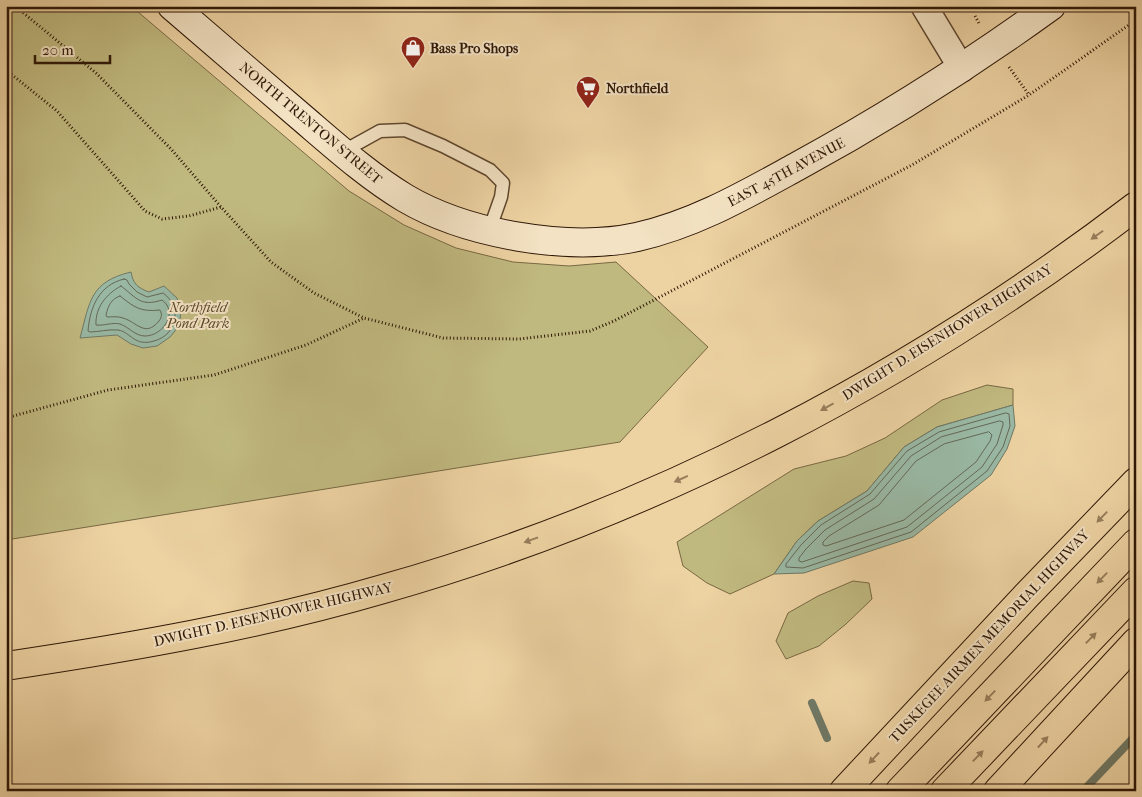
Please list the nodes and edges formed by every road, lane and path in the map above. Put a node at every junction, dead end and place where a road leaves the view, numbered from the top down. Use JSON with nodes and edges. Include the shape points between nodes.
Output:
{"nodes":[{"id":1,"x":15,"y":6,"type":"edge"},
{"id":2,"x":172,"y":6,"type":"edge"},
{"id":3,"x":924,"y":6,"type":"edge"},
{"id":4,"x":1051,"y":6,"type":"edge"},
{"id":5,"x":1136,"y":20,"type":"edge"},
{"id":6,"x":962,"y":69,"type":"junction"},
{"id":7,"x":6,"y":70,"type":"edge"},
{"id":8,"x":342,"y":152,"type":"junction"},
{"id":9,"x":1136,"y":206,"type":"edge"},
{"id":10,"x":221,"y":207,"type":"junction"},
{"id":11,"x":489,"y":231,"type":"junction"},
{"id":12,"x":364,"y":318,"type":"junction"},
{"id":13,"x":6,"y":418,"type":"edge"},
{"id":14,"x":1136,"y":482,"type":"edge"},
{"id":15,"x":1136,"y":543,"type":"edge"},
{"id":16,"x":1136,"y":591,"type":"edge"},
{"id":17,"x":1136,"y":642,"type":"edge"},
{"id":18,"x":6,"y":666,"type":"edge"},
{"id":19,"x":844,"y":791,"type":"edge"},
{"id":20,"x":900,"y":791,"type":"edge"},
{"id":21,"x":945,"y":791,"type":"edge"},
{"id":22,"x":998,"y":791,"type":"edge"}],
"edges":[{"from":1,"to":10,"type":"path","via":[[96,72],[171,149]]},
{"from":2,"to":8,"type":"street","name":"NORTH TRENTON STREET"},
{"from":3,"to":6,"type":"street"},
{"from":4,"to":6,"type":"street","name":"EAST 45TH AVENUE"},
{"from":5,"to":12,"type":"path","via":[[1029,95],[912,166],[614,321],[590,330],[519,339],[443,338]]},
{"from":6,"to":11,"type":"street","name":"EAST 45TH AVENUE","via":[[862,132],[733,202],[671,228],[634,237],[593,241],[557,241]]},
{"from":7,"to":10,"type":"path","via":[[57,111],[145,211],[162,219]]},
{"from":8,"to":11,"type":"street","name":"NORTH TRENTON STREET","via":[[406,199],[463,224]]},
{"from":8,"to":11,"type":"lane","via":[[380,131],[404,130],[490,170],[503,183]]},
{"from":9,"to":18,"type":"highway","name":"DWIGHT D. EISENHOWER HIGHWAY","one_way":true,"via":[[1033,279],[884,376],[769,438],[610,510],[497,553],[314,607],[185,636]]},
{"from":10,"to":12,"type":"path","via":[[271,262],[314,293]]},
{"from":12,"to":13,"type":"path","via":[[306,345],[214,375],[108,390]]},
{"from":14,"to":19,"type":"highway","name":"TUSKEGEE AIRMEN MEMORIAL HIGHWAY","one_way":true},
{"from":15,"to":20,"type":"highway","one_way":true},
{"from":21,"to":16,"type":"highway","one_way":true},
{"from":22,"to":17,"type":"highway","one_way":true}]}
